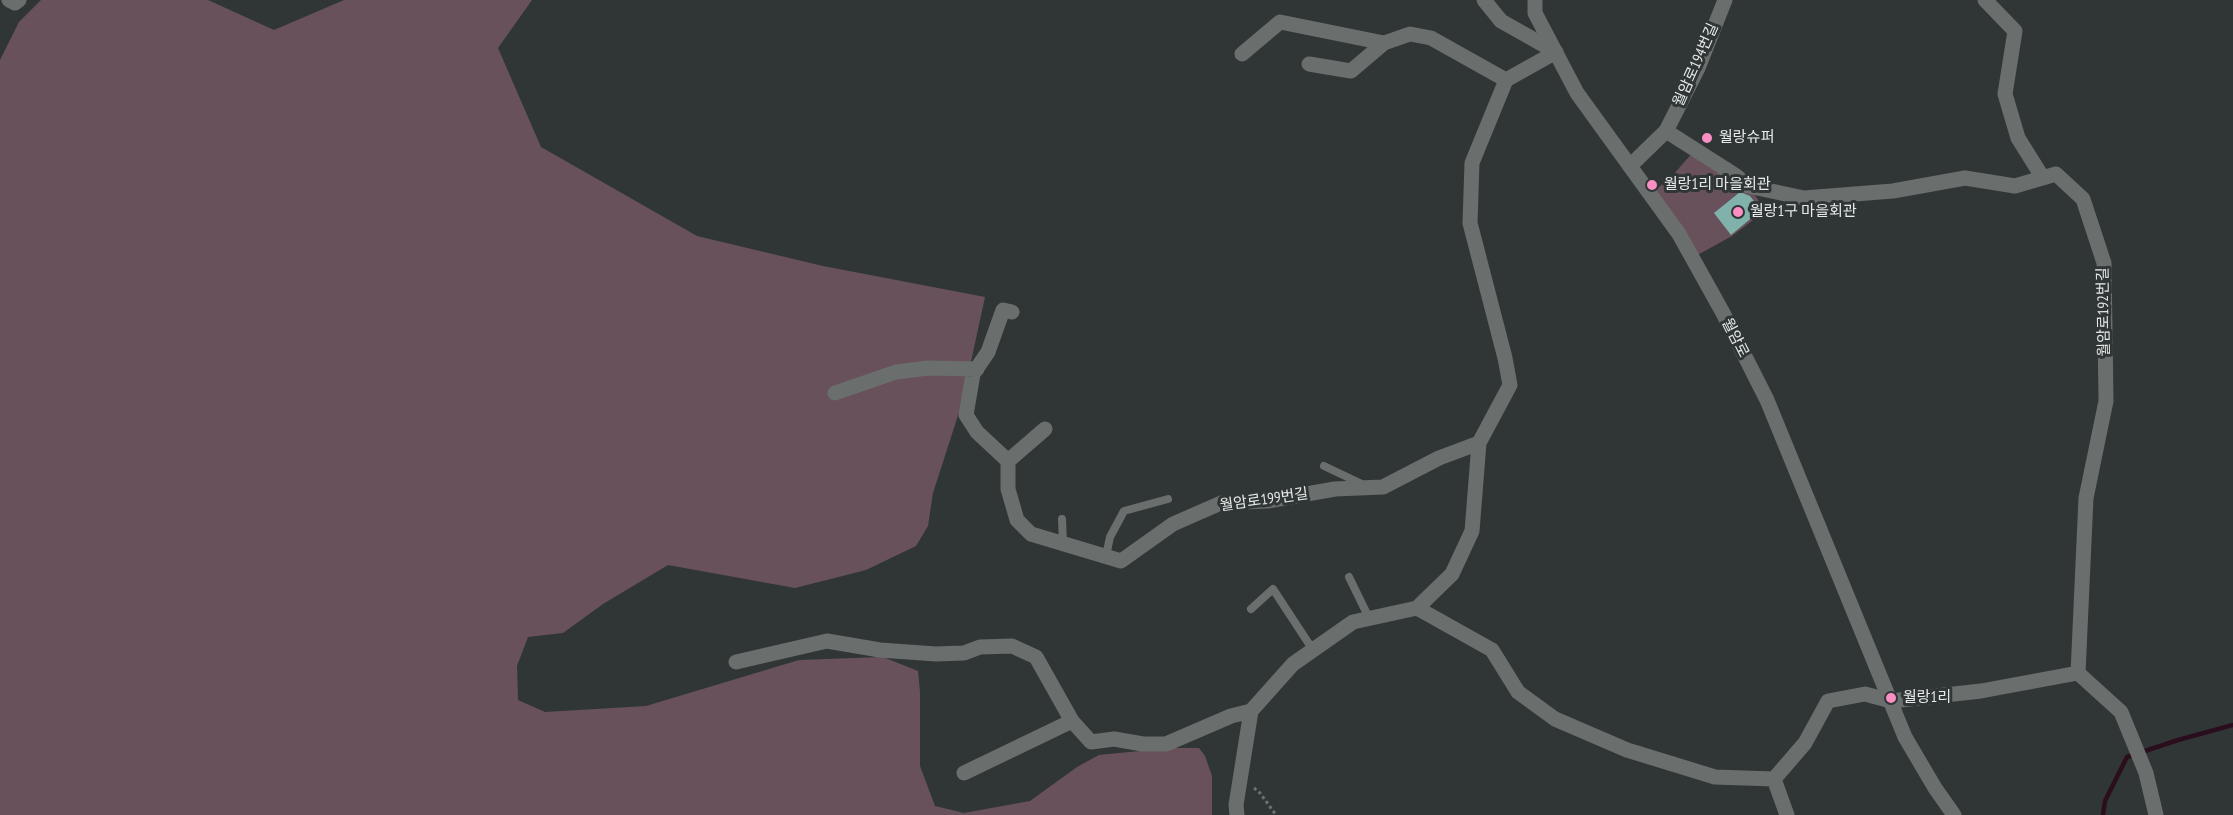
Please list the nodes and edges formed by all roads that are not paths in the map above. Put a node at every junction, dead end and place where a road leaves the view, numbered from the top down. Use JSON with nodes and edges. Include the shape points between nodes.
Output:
{"nodes":[{"id":1,"x":9,"y":0,"type":"edge"},
{"id":2,"x":19,"y":0,"type":"edge"},
{"id":3,"x":1484,"y":0,"type":"edge"},
{"id":4,"x":1535,"y":0,"type":"edge"},
{"id":5,"x":1725,"y":0,"type":"edge"},
{"id":6,"x":1985,"y":0,"type":"edge"},
{"id":7,"x":1384,"y":43,"type":"junction"},
{"id":8,"x":1556,"y":52,"type":"junction"},
{"id":9,"x":1242,"y":54,"type":"dead end"},
{"id":10,"x":1309,"y":64,"type":"dead end"},
{"id":11,"x":1506,"y":80,"type":"junction"},
{"id":12,"x":1666,"y":131,"type":"junction"},
{"id":13,"x":1630,"y":166,"type":"junction"},
{"id":14,"x":2043,"y":178,"type":"junction"},
{"id":15,"x":1012,"y":312,"type":"dead end"},
{"id":16,"x":977,"y":369,"type":"junction"},
{"id":17,"x":835,"y":393,"type":"dead end"},
{"id":18,"x":1045,"y":429,"type":"dead end"},
{"id":19,"x":1479,"y":442,"type":"junction"},
{"id":20,"x":1008,"y":461,"type":"junction"},
{"id":21,"x":1324,"y":466,"type":"dead end"},
{"id":22,"x":1370,"y":488,"type":"junction"},
{"id":23,"x":1168,"y":499,"type":"dead end"},
{"id":24,"x":1062,"y":519,"type":"dead end"},
{"id":25,"x":1063,"y":543,"type":"junction"},
{"id":26,"x":1106,"y":556,"type":"junction"},
{"id":27,"x":1349,"y":577,"type":"dead end"},
{"id":28,"x":1417,"y":608,"type":"junction"},
{"id":29,"x":1251,"y":609,"type":"dead end"},
{"id":30,"x":1369,"y":618,"type":"junction"},
{"id":31,"x":1313,"y":650,"type":"junction"},
{"id":32,"x":736,"y":662,"type":"dead end"},
{"id":33,"x":2078,"y":673,"type":"junction"},
{"id":34,"x":1890,"y":701,"type":"junction"},
{"id":35,"x":1251,"y":711,"type":"junction"},
{"id":36,"x":1072,"y":721,"type":"junction"},
{"id":37,"x":964,"y":773,"type":"dead end"},
{"id":38,"x":1774,"y":779,"type":"junction"},
{"id":39,"x":1237,"y":815,"type":"edge"},
{"id":40,"x":1787,"y":815,"type":"edge"},
{"id":41,"x":1954,"y":815,"type":"edge"},
{"id":42,"x":2156,"y":815,"type":"edge"}],
"edges":[{"from":1,"to":2,"type":"street"},
{"from":3,"to":8,"type":"street","via":[[1501,21]]},
{"from":4,"to":8,"type":"street","name":"월암로","via":[[1535,13]]},
{"from":5,"to":12,"type":"street","name":"월암로194번길","via":[[1698,68]]},
{"from":6,"to":14,"type":"street","via":[[2015,31],[2005,94],[2018,138]]},
{"from":7,"to":9,"type":"street","via":[[1280,22]]},
{"from":7,"to":10,"type":"street","via":[[1351,71]]},
{"from":7,"to":11,"type":"street","via":[[1410,34],[1431,38]]},
{"from":8,"to":11,"type":"street"},
{"from":8,"to":13,"type":"street","name":"월암로","via":[[1577,93]]},
{"from":11,"to":19,"type":"street","via":[[1472,163],[1470,223],[1510,385]]},
{"from":12,"to":13,"type":"street"},
{"from":12,"to":14,"type":"street","via":[[1748,186],[1804,198],[1893,191],[1965,178],[2015,186]]},
{"from":13,"to":34,"type":"street","name":"월암로","via":[[1678,234],[1767,400]]},
{"from":14,"to":33,"type":"street","name":"월암로192번길","via":[[2056,174],[2083,200],[2104,263],[2106,401],[2086,498]]},
{"from":15,"to":16,"type":"street","via":[[1003,310],[988,352]]},
{"from":16,"to":17,"type":"street","via":[[897,372]]},
{"from":16,"to":20,"type":"street","via":[[966,415],[977,432]]},
{"from":18,"to":20,"type":"street"},
{"from":19,"to":22,"type":"street","name":"월암로199번길","via":[[1383,487]]},
{"from":19,"to":28,"type":"street","via":[[1472,531],[1452,574]]},
{"from":20,"to":25,"type":"street","name":"월암로199번길","via":[[1008,489],[1017,520],[1031,534]]},
{"from":21,"to":22,"type":"lane"},
{"from":22,"to":26,"type":"street","name":"월암로199번길","via":[[1221,503],[1173,524],[1121,561]]},
{"from":23,"to":26,"type":"lane","via":[[1124,511],[1110,537]]},
{"from":24,"to":25,"type":"lane"},
{"from":25,"to":26,"type":"street","name":"월암로199번길"},
{"from":27,"to":30,"type":"lane"},
{"from":28,"to":30,"type":"street"},
{"from":28,"to":38,"type":"street","via":[[1492,650],[1518,692],[1555,719],[1627,750],[1715,777]]},
{"from":29,"to":31,"type":"lane","via":[[1273,589]]},
{"from":30,"to":31,"type":"street","via":[[1353,622]]},
{"from":31,"to":35,"type":"street","via":[[1293,664]]},
{"from":32,"to":36,"type":"street","via":[[827,641],[936,654],[1012,646],[1036,657]]},
{"from":33,"to":34,"type":"street","via":[[1981,691]]},
{"from":33,"to":42,"type":"street","via":[[2121,712],[2146,773]]},
{"from":34,"to":38,"type":"street","via":[[1865,694],[1828,701],[1804,743]]},
{"from":34,"to":41,"type":"street","name":"월암로","via":[[1905,737]]},
{"from":35,"to":36,"type":"street","via":[[1166,744],[1114,739],[1091,742]]},
{"from":35,"to":39,"type":"street"},
{"from":36,"to":37,"type":"street"},
{"from":38,"to":40,"type":"street"}]}
